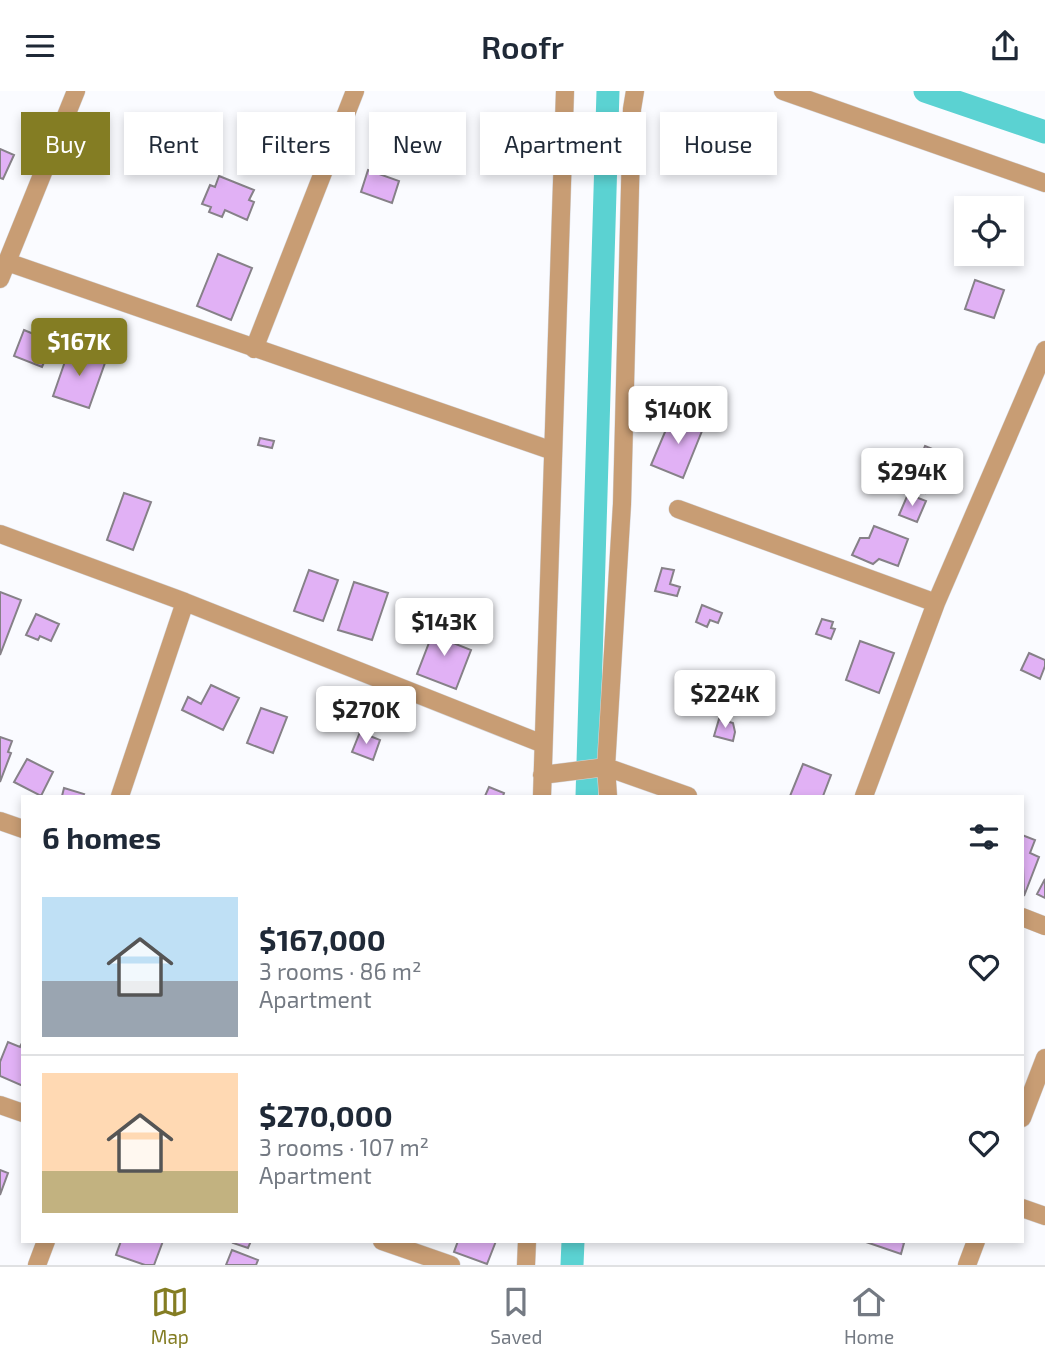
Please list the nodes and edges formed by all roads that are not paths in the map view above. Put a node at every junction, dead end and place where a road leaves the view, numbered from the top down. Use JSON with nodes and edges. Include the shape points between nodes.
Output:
{"nodes":[{"id":1,"x":76,"y":91,"type":"edge"},
{"id":2,"x":355,"y":91,"type":"edge"},
{"id":3,"x":565,"y":91,"type":"edge"},
{"id":4,"x":635,"y":91,"type":"edge"},
{"id":5,"x":783,"y":91,"type":"edge"},
{"id":6,"x":1045,"y":183,"type":"edge"},
{"id":7,"x":3,"y":270,"type":"edge"},
{"id":8,"x":254,"y":349,"type":"junction"},
{"id":9,"x":1045,"y":350,"type":"edge"},
{"id":10,"x":553,"y":451,"type":"junction"},
{"id":11,"x":678,"y":509,"type":"dead end"},
{"id":12,"x":0,"y":534,"type":"edge"},
{"id":13,"x":185,"y":602,"type":"junction"},
{"id":14,"x":936,"y":603,"type":"junction"},
{"id":15,"x":542,"y":744,"type":"junction"},
{"id":16,"x":606,"y":767,"type":"junction"},
{"id":17,"x":542,"y":775,"type":"junction"},
{"id":18,"x":120,"y":795,"type":"edge"},
{"id":19,"x":542,"y":795,"type":"edge"},
{"id":20,"x":608,"y":795,"type":"edge"},
{"id":21,"x":685,"y":795,"type":"edge"},
{"id":22,"x":864,"y":795,"type":"edge"},
{"id":23,"x":0,"y":821,"type":"edge"},
{"id":24,"x":21,"y":828,"type":"edge"},
{"id":25,"x":1024,"y":918,"type":"edge"},
{"id":26,"x":1045,"y":926,"type":"edge"},
{"id":27,"x":1045,"y":1058,"type":"edge"},
{"id":28,"x":0,"y":1105,"type":"edge"},
{"id":29,"x":21,"y":1112,"type":"edge"},
{"id":30,"x":1024,"y":1113,"type":"edge"},
{"id":31,"x":1024,"y":1209,"type":"edge"},
{"id":32,"x":1045,"y":1216,"type":"edge"},
{"id":33,"x":45,"y":1243,"type":"edge"},
{"id":34,"x":388,"y":1243,"type":"edge"},
{"id":35,"x":527,"y":1243,"type":"edge"},
{"id":36,"x":975,"y":1243,"type":"edge"},
{"id":37,"x":37,"y":1265,"type":"edge"},
{"id":38,"x":451,"y":1265,"type":"edge"},
{"id":39,"x":526,"y":1265,"type":"edge"},
{"id":40,"x":967,"y":1265,"type":"edge"}],
"edges":[{"from":1,"to":7,"type":"street"},
{"from":2,"to":8,"type":"street"},
{"from":3,"to":10,"type":"street"},
{"from":4,"to":16,"type":"street","via":[[622,504]]},
{"from":5,"to":6,"type":"street"},
{"from":7,"to":8,"type":"street"},
{"from":8,"to":10,"type":"street"},
{"from":9,"to":14,"type":"street"},
{"from":10,"to":15,"type":"street"},
{"from":11,"to":14,"type":"street"},
{"from":12,"to":13,"type":"street"},
{"from":13,"to":15,"type":"street"},
{"from":13,"to":18,"type":"street"},
{"from":14,"to":22,"type":"street"},
{"from":15,"to":17,"type":"street"},
{"from":16,"to":17,"type":"street"},
{"from":16,"to":20,"type":"street"},
{"from":16,"to":21,"type":"street"},
{"from":17,"to":19,"type":"street"},
{"from":23,"to":24,"type":"street"},
{"from":25,"to":26,"type":"street"},
{"from":27,"to":30,"type":"street"},
{"from":28,"to":29,"type":"street"},
{"from":31,"to":32,"type":"street"},
{"from":33,"to":37,"type":"street"},
{"from":34,"to":38,"type":"street"},
{"from":35,"to":39,"type":"street"},
{"from":36,"to":40,"type":"street"}]}
